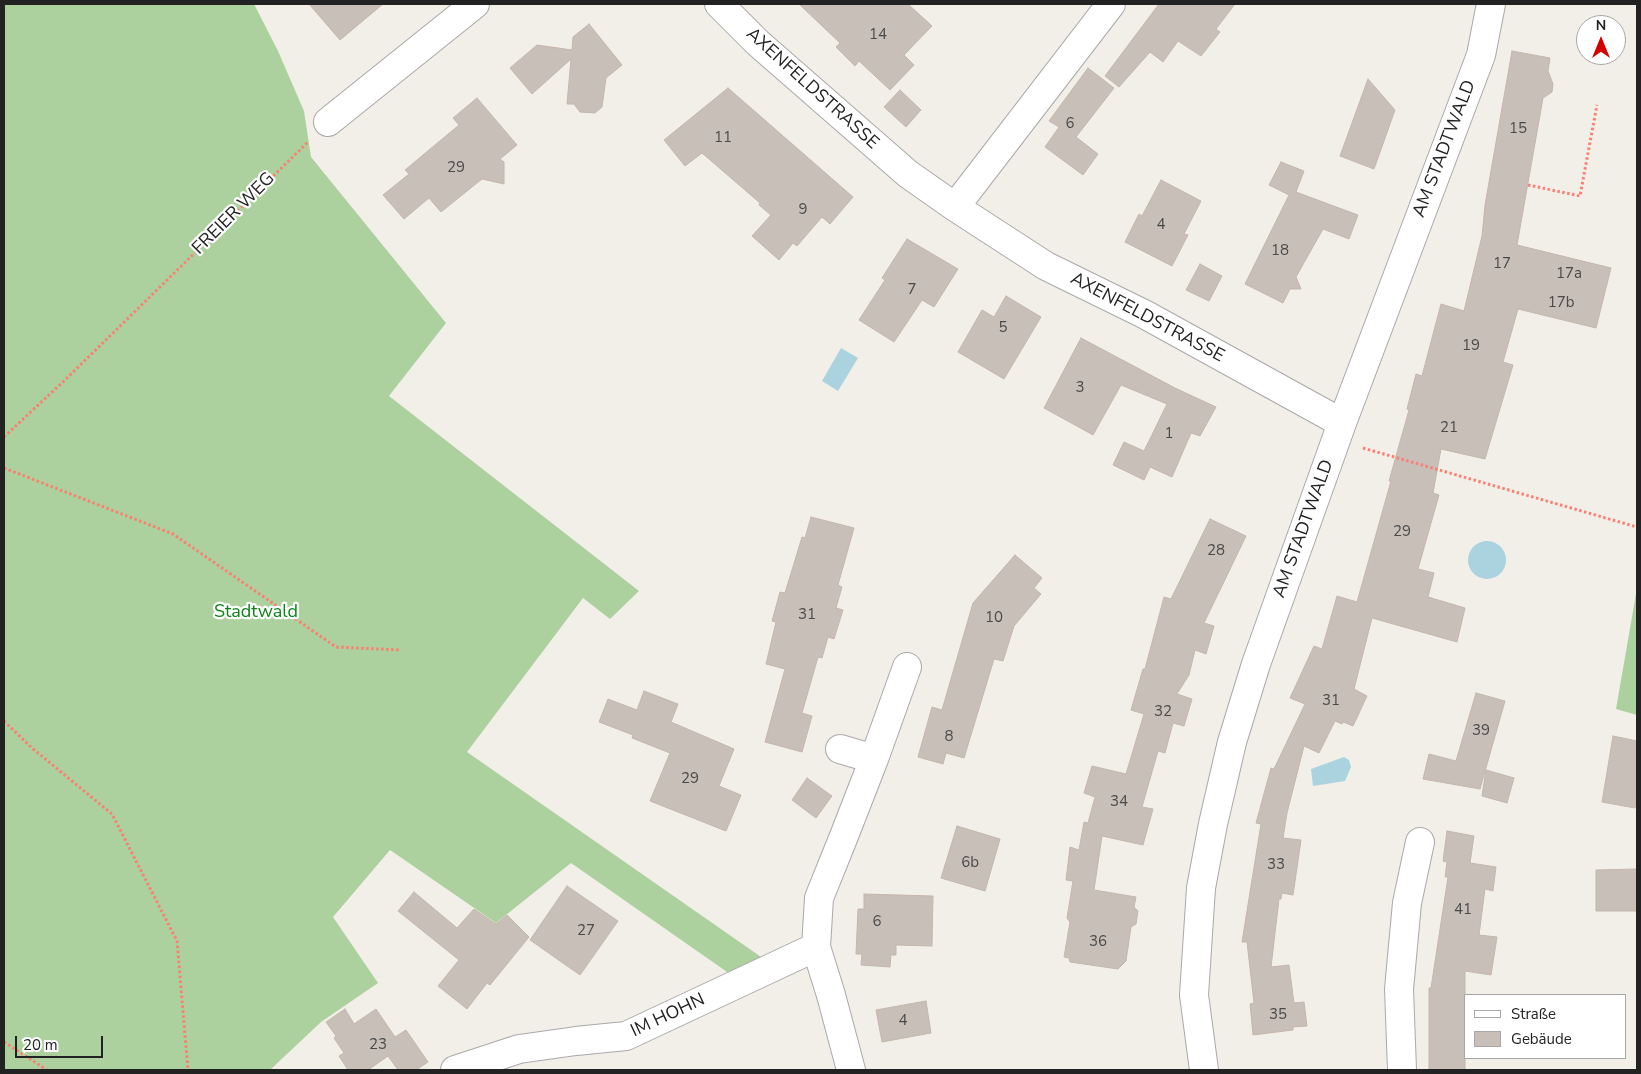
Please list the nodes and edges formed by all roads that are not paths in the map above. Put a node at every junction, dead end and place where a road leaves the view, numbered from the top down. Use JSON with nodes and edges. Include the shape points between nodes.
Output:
{"nodes":[{"id":1,"x":475,"y":4,"type":"edge"},
{"id":2,"x":720,"y":4,"type":"edge"},
{"id":3,"x":1111,"y":4,"type":"edge"},
{"id":4,"x":1491,"y":4,"type":"edge"},
{"id":5,"x":328,"y":122,"type":"road end"},
{"id":6,"x":955,"y":207,"type":"junction"},
{"id":7,"x":1339,"y":431,"type":"junction"},
{"id":8,"x":908,"y":667,"type":"dead end"},
{"id":9,"x":840,"y":749,"type":"dead end"},
{"id":10,"x":874,"y":759,"type":"junction"},
{"id":11,"x":1420,"y":842,"type":"dead end"},
{"id":12,"x":816,"y":948,"type":"junction"},
{"id":13,"x":455,"y":1070,"type":"edge"},
{"id":14,"x":851,"y":1070,"type":"edge"},
{"id":15,"x":1204,"y":1070,"type":"edge"},
{"id":16,"x":1402,"y":1070,"type":"edge"}],
"edges":[{"from":1,"to":5,"type":"street"},
{"from":2,"to":6,"type":"street","name":"AXENFELDSTRASSE","via":[[758,43],[908,174]]},
{"from":3,"to":6,"type":"street"},
{"from":4,"to":7,"type":"street","name":"AM STADTWALD","via":[[1481,55]]},
{"from":6,"to":7,"type":"street","name":"AXENFELDSTRASSE","via":[[1046,266],[1144,314]]},
{"from":7,"to":15,"type":"street","name":"AM STADTWALD","via":[[1256,664],[1232,742],[1213,824],[1201,888],[1194,995]]},
{"from":8,"to":10,"type":"street"},
{"from":9,"to":10,"type":"street"},
{"from":10,"to":12,"type":"street","via":[[819,898]]},
{"from":11,"to":16,"type":"street","via":[[1407,904],[1399,989]]},
{"from":12,"to":13,"type":"street","name":"IM HOHN","via":[[626,1036],[520,1049]]},
{"from":12,"to":14,"type":"street"}]}
